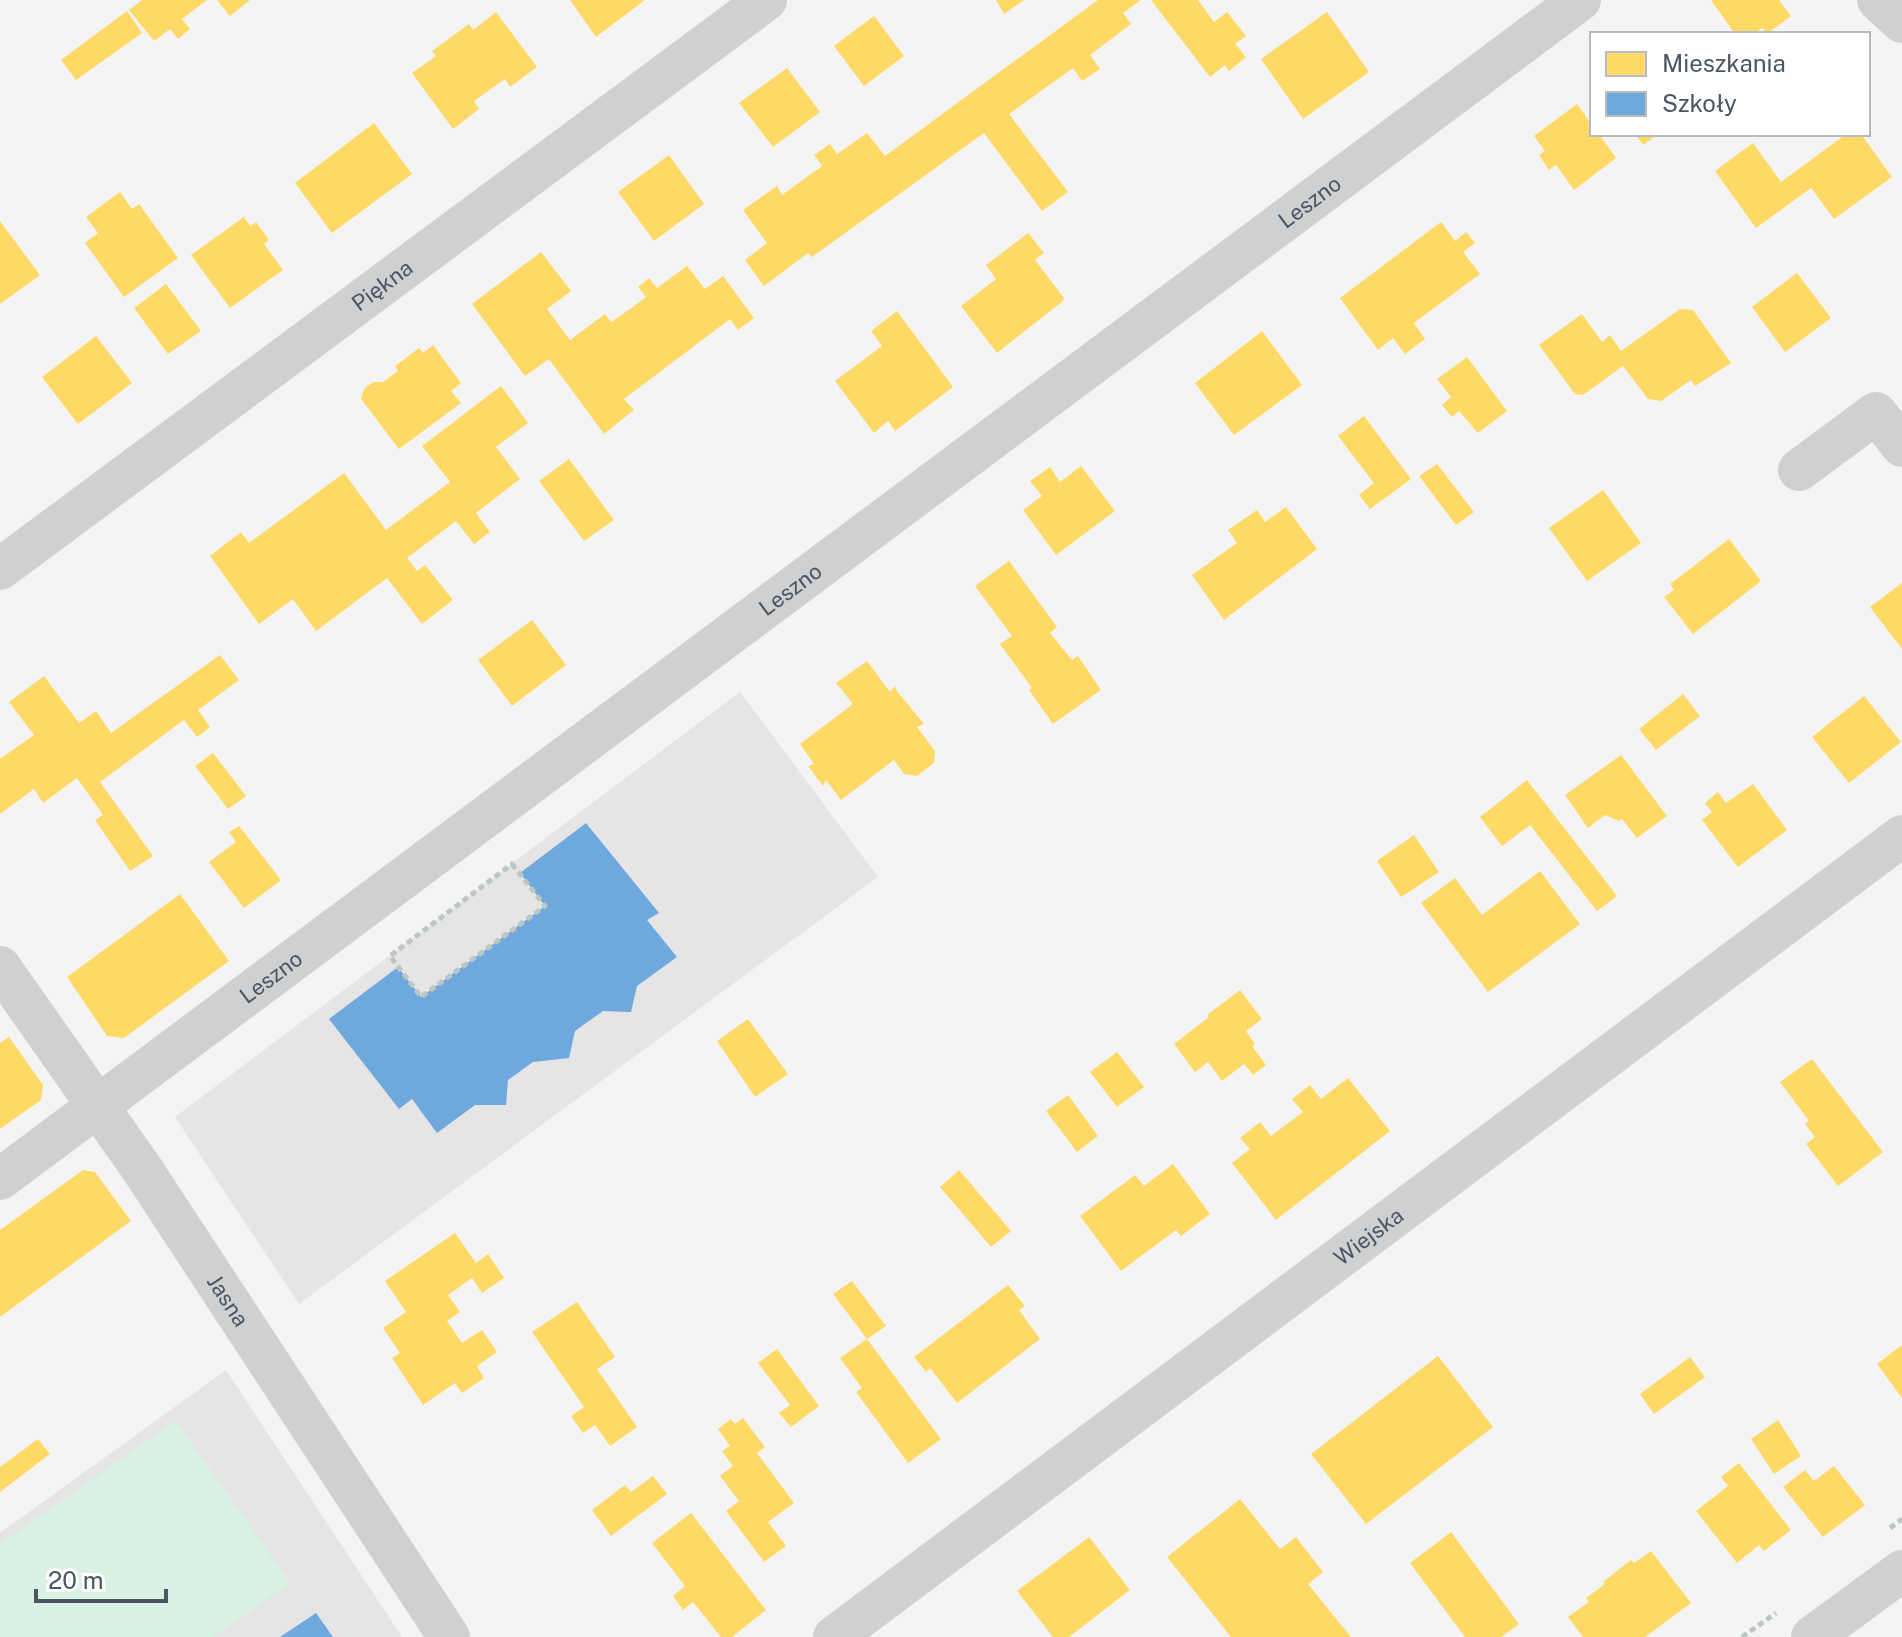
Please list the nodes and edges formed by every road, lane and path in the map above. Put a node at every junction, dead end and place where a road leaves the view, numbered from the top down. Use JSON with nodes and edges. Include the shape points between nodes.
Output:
{"nodes":[{"id":1,"x":766,"y":0,"type":"edge"},
{"id":2,"x":1580,"y":0,"type":"edge"},
{"id":3,"x":1878,"y":0,"type":"edge"},
{"id":4,"x":1902,"y":22,"type":"edge"},
{"id":5,"x":1902,"y":446,"type":"edge"},
{"id":6,"x":1799,"y":470,"type":"dead end"},
{"id":7,"x":0,"y":569,"type":"edge"},
{"id":8,"x":1902,"y":836,"type":"edge"},
{"id":9,"x":411,"y":924,"type":"dead end"},
{"id":10,"x":419,"y":934,"type":"junction"},
{"id":11,"x":0,"y":967,"type":"edge"},
{"id":12,"x":99,"y":1106,"type":"junction"},
{"id":13,"x":0,"y":1179,"type":"edge"},
{"id":14,"x":1902,"y":1571,"type":"edge"},
{"id":15,"x":449,"y":1637,"type":"edge"},
{"id":16,"x":834,"y":1637,"type":"edge"},
{"id":17,"x":1812,"y":1637,"type":"edge"}],
"edges":[{"from":1,"to":7,"type":"street","name":"Piękna"},
{"from":2,"to":12,"type":"street","name":"Leszno"},
{"from":3,"to":4,"type":"street"},
{"from":5,"to":6,"type":"street","via":[[1876,413]]},
{"from":8,"to":16,"type":"street","name":"Wiejska"},
{"from":9,"to":10,"type":"path"},
{"from":10,"to":10,"type":"path","via":[[512,864],[545,906],[421,997],[390,956]]},
{"from":11,"to":12,"type":"street","name":"Jasna"},
{"from":12,"to":13,"type":"street","name":"Leszno"},
{"from":12,"to":15,"type":"street","name":"Jasna"},
{"from":14,"to":17,"type":"street"}]}
